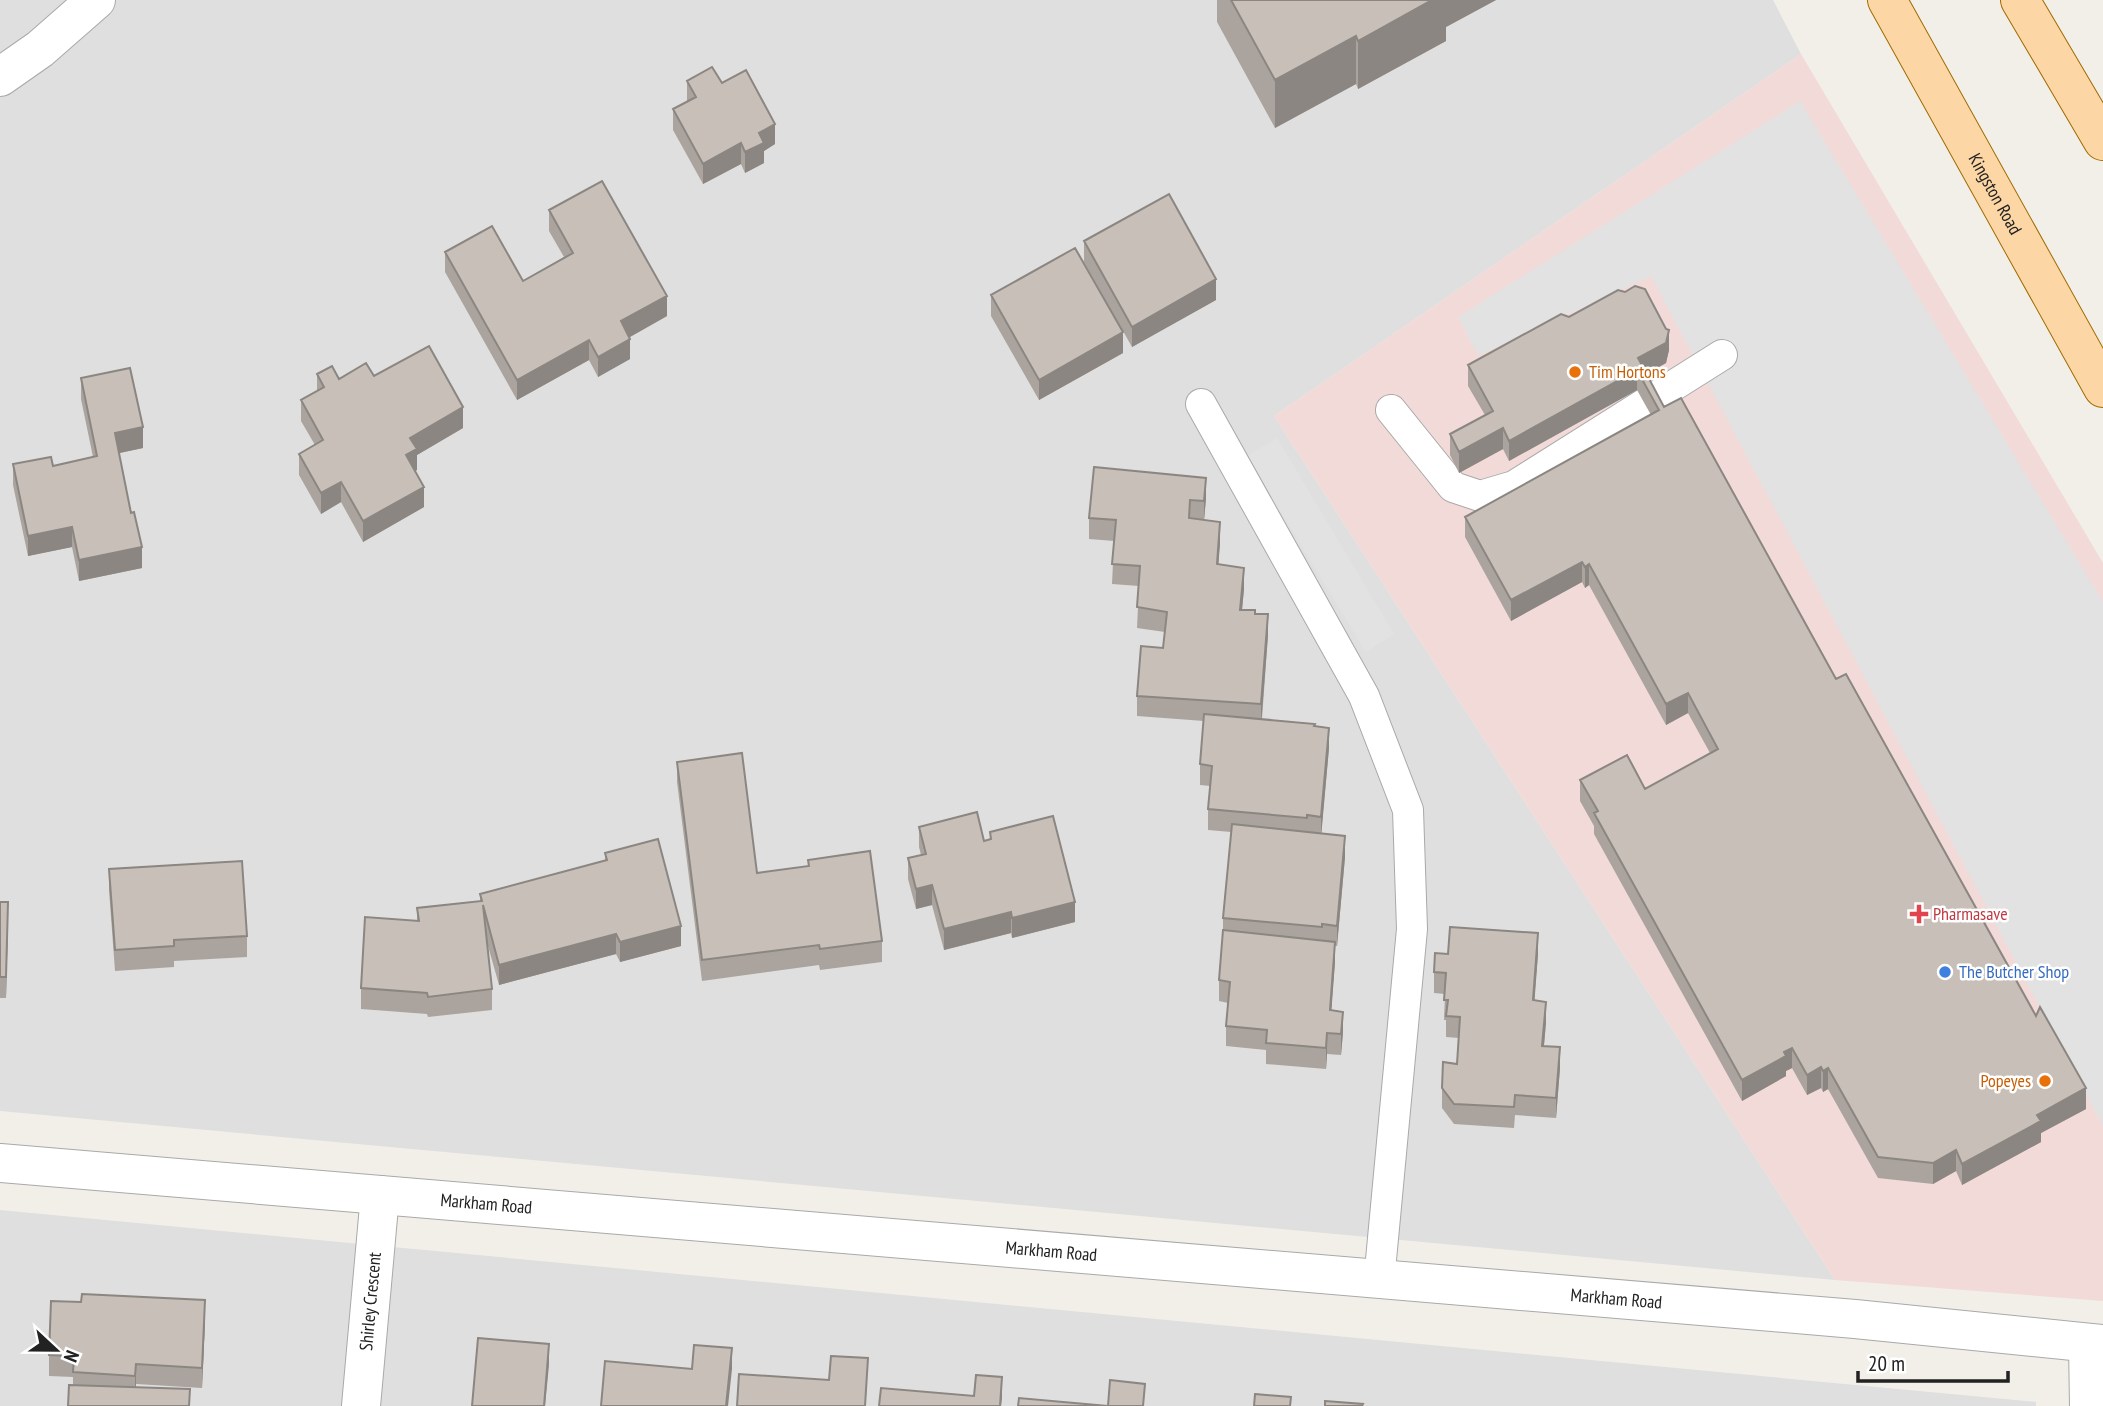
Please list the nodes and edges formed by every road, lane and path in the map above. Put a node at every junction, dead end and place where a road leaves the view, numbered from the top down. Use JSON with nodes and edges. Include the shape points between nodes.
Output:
{"nodes":[{"id":1,"x":96,"y":0,"type":"edge"},
{"id":2,"x":1888,"y":0,"type":"edge"},
{"id":3,"x":2020,"y":0,"type":"edge"},
{"id":4,"x":0,"y":77,"type":"edge"},
{"id":5,"x":2103,"y":141,"type":"edge"},
{"id":6,"x":1722,"y":355,"type":"dead end"},
{"id":7,"x":2103,"y":387,"type":"edge"},
{"id":8,"x":1201,"y":404,"type":"dead end"},
{"id":9,"x":1391,"y":410,"type":"dead end"},
{"id":10,"x":0,"y":1163,"type":"edge"},
{"id":11,"x":380,"y":1195,"type":"junction"},
{"id":12,"x":1378,"y":1281,"type":"junction"},
{"id":13,"x":2095,"y":1344,"type":"edge"},
{"id":14,"x":360,"y":1406,"type":"edge"},
{"id":15,"x":2089,"y":1406,"type":"edge"}],
"edges":[{"from":1,"to":4,"type":"street"},
{"from":2,"to":7,"type":"main road","name":"Kingston Road"},
{"from":3,"to":5,"type":"main road"},
{"from":6,"to":9,"type":"lane","via":[[1514,486],[1480,496],[1453,487]]},
{"from":8,"to":12,"type":"lane","via":[[1364,696],[1408,810],[1412,929]]},
{"from":10,"to":11,"type":"street","name":"Markham Road"},
{"from":11,"to":12,"type":"street","name":"Markham Road"},
{"from":11,"to":14,"type":"street","name":"Shirley Crescent"},
{"from":12,"to":13,"type":"street","name":"Markham Road","via":[[1855,1319]]},
{"from":13,"to":15,"type":"street"}]}
